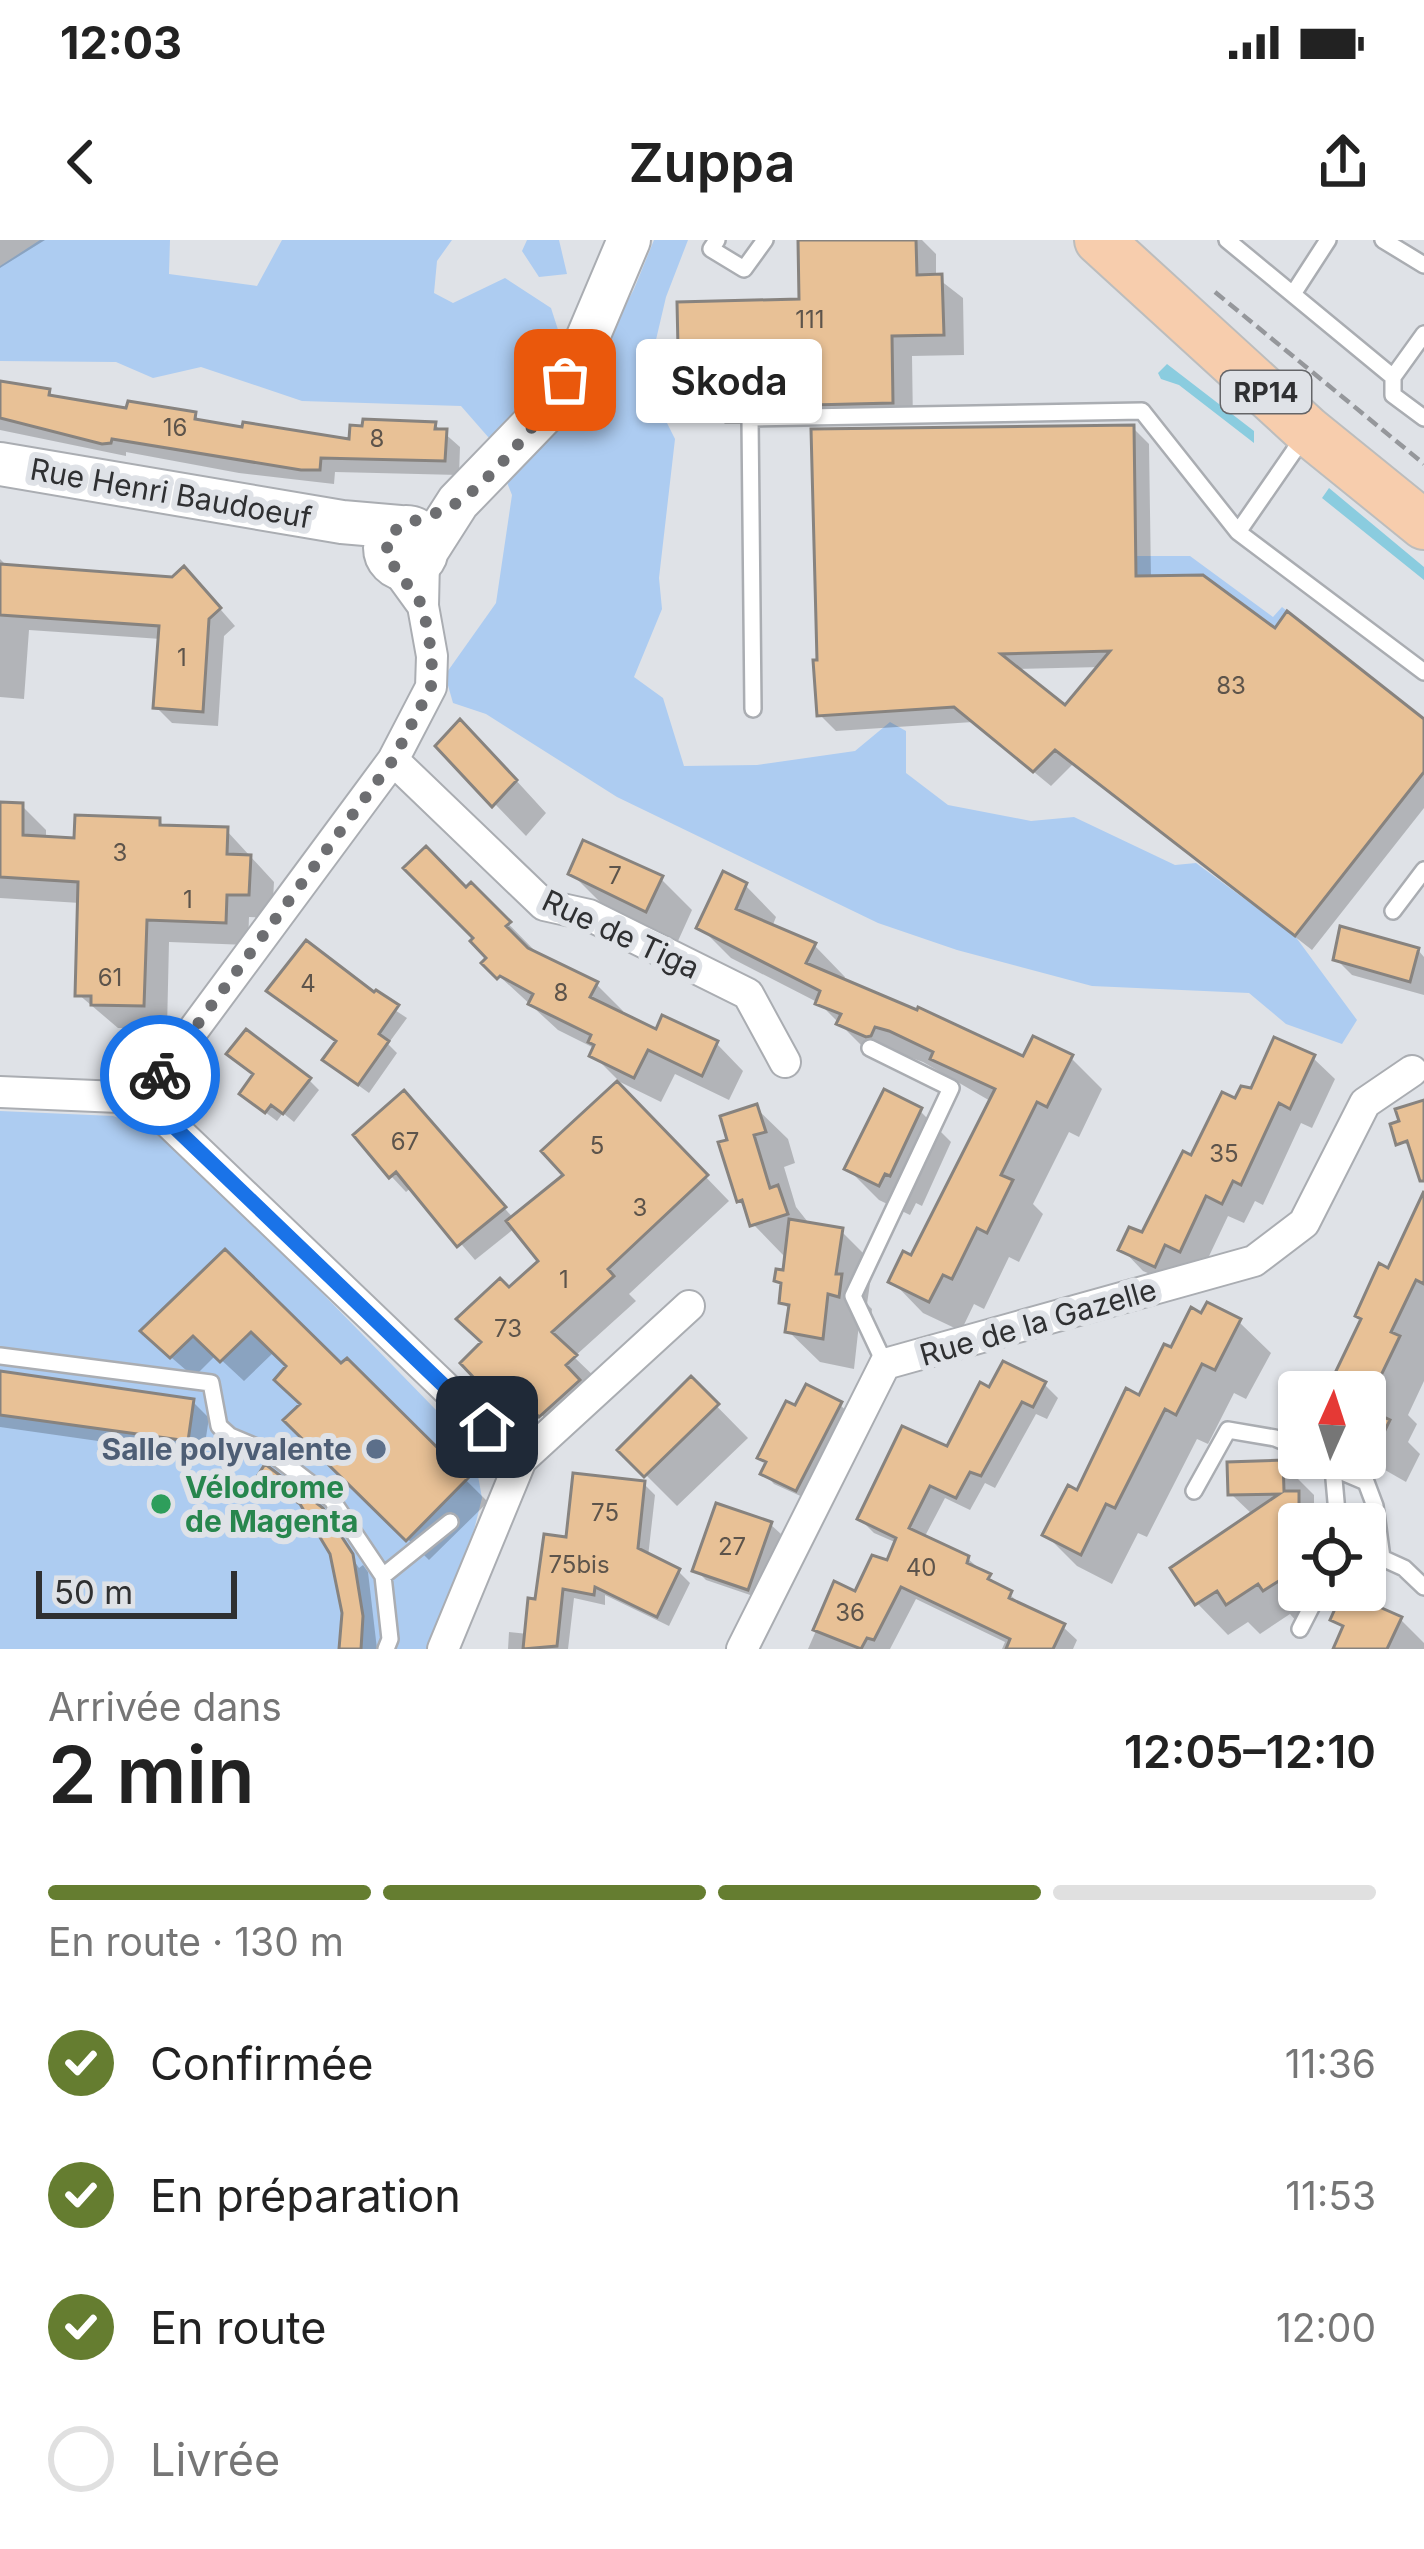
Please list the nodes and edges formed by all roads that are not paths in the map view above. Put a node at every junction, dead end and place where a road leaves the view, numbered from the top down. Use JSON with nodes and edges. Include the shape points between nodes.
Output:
{"nodes":[{"id":1,"x":629,"y":240,"type":"edge"},
{"id":2,"x":717,"y":240,"type":"edge"},
{"id":3,"x":765,"y":240,"type":"edge"},
{"id":4,"x":1227,"y":240,"type":"edge"},
{"id":5,"x":1328,"y":240,"type":"edge"},
{"id":6,"x":1383,"y":240,"type":"edge"},
{"id":7,"x":1105,"y":244,"type":"edge"},
{"id":8,"x":1409,"y":246,"type":"edge"},
{"id":9,"x":1424,"y":265,"type":"edge"},
{"id":10,"x":1293,"y":295,"type":"junction"},
{"id":11,"x":1424,"y":334,"type":"edge"},
{"id":12,"x":1393,"y":377,"type":"junction"},
{"id":13,"x":1424,"y":418,"type":"edge"},
{"id":14,"x":1308,"y":431,"type":"junction"},
{"id":15,"x":0,"y":464,"type":"edge"},
{"id":16,"x":1424,"y":525,"type":"edge"},
{"id":17,"x":1238,"y":532,"type":"junction"},
{"id":18,"x":407,"y":547,"type":"junction"},
{"id":19,"x":1424,"y":672,"type":"edge"},
{"id":20,"x":753,"y":709,"type":"dead end"},
{"id":21,"x":393,"y":760,"type":"junction"},
{"id":22,"x":1424,"y":870,"type":"edge"},
{"id":23,"x":1394,"y":910,"type":"dead end"},
{"id":24,"x":870,"y":1048,"type":"dead end"},
{"id":25,"x":785,"y":1062,"type":"dead end"},
{"id":26,"x":1412,"y":1071,"type":"dead end"},
{"id":27,"x":0,"y":1092,"type":"edge"},
{"id":28,"x":143,"y":1097,"type":"junction"},
{"id":29,"x":689,"y":1306,"type":"dead end"},
{"id":30,"x":0,"y":1356,"type":"edge"},
{"id":31,"x":885,"y":1364,"type":"junction"},
{"id":32,"x":1278,"y":1439,"type":"edge"},
{"id":33,"x":521,"y":1460,"type":"junction"},
{"id":34,"x":1194,"y":1491,"type":"dead end"},
{"id":35,"x":449,"y":1522,"type":"dead end"},
{"id":36,"x":1386,"y":1563,"type":"edge"},
{"id":37,"x":383,"y":1576,"type":"junction"},
{"id":38,"x":1424,"y":1587,"type":"edge"},
{"id":39,"x":1309,"y":1611,"type":"edge"},
{"id":40,"x":1300,"y":1629,"type":"dead end"},
{"id":41,"x":386,"y":1649,"type":"edge"},
{"id":42,"x":443,"y":1649,"type":"edge"},
{"id":43,"x":742,"y":1649,"type":"edge"}],
"edges":[{"from":1,"to":18,"type":"street","via":[[548,410]]},
{"from":2,"to":3,"type":"lane","via":[[710,249],[744,269]]},
{"from":4,"to":10,"type":"lane"},
{"from":5,"to":10,"type":"lane"},
{"from":6,"to":8,"type":"lane"},
{"from":7,"to":14,"type":"main road","number":"RP14"},
{"from":8,"to":9,"type":"lane"},
{"from":10,"to":12,"type":"lane"},
{"from":11,"to":12,"type":"lane"},
{"from":12,"to":13,"type":"lane","via":[[1393,395]]},
{"from":14,"to":16,"type":"main road","number":"RP14"},
{"from":14,"to":17,"type":"lane"},
{"from":15,"to":18,"type":"street","name":"Rue Henri Baudoeuf","via":[[342,522]]},
{"from":17,"to":19,"type":"lane"},
{"from":17,"to":20,"type":"lane","via":[[1142,411],[750,418]]},
{"from":18,"to":21,"type":"street","via":[[431,643],[431,687]]},
{"from":21,"to":25,"type":"street","name":"Rue de Tiga","via":[[544,905],[589,915],[748,994]]},
{"from":21,"to":28,"type":"street"},
{"from":22,"to":23,"type":"lane"},
{"from":24,"to":31,"type":"lane","via":[[951,1088],[853,1296]]},
{"from":26,"to":31,"type":"street","name":"Rue de la Gazelle","via":[[1365,1103],[1304,1223],[1254,1261]]},
{"from":27,"to":28,"type":"street"},
{"from":28,"to":33,"type":"street"},
{"from":29,"to":33,"type":"street"},
{"from":30,"to":37,"type":"lane","via":[[211,1383],[219,1426],[332,1500]]},
{"from":31,"to":43,"type":"street","name":"Rue de la Gazelle"},
{"from":32,"to":34,"type":"lane","via":[[1228,1430]]},
{"from":33,"to":42,"type":"street"},
{"from":35,"to":37,"type":"lane"},
{"from":36,"to":38,"type":"lane"},
{"from":37,"to":41,"type":"lane"},
{"from":39,"to":40,"type":"lane"}]}
